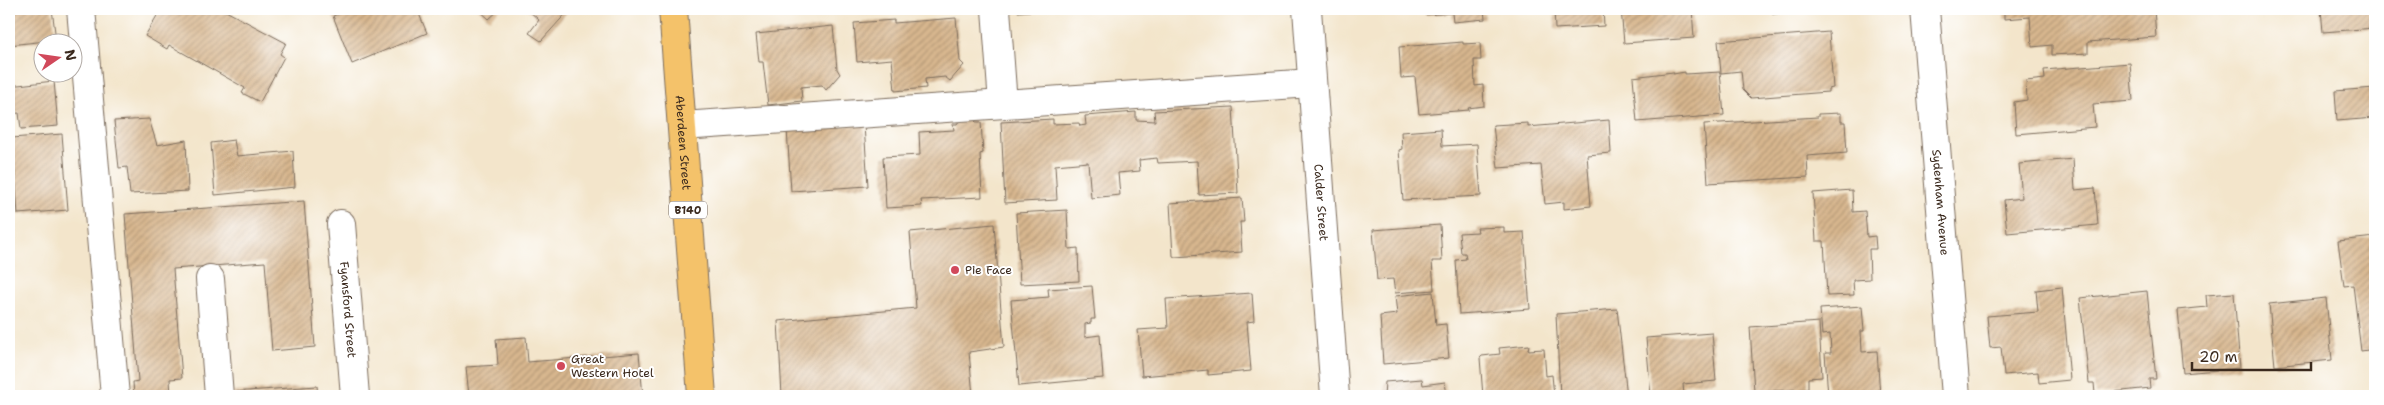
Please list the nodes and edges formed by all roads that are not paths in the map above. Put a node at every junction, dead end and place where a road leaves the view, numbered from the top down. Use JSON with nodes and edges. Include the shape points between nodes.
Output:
{"nodes":[{"id":1,"x":81,"y":9,"type":"edge"},
{"id":2,"x":673,"y":9,"type":"edge"},
{"id":3,"x":996,"y":9,"type":"edge"},
{"id":4,"x":1308,"y":9,"type":"edge"},
{"id":5,"x":1925,"y":9,"type":"edge"},
{"id":6,"x":1312,"y":83,"type":"junction"},
{"id":7,"x":1003,"y":104,"type":"junction"},
{"id":8,"x":682,"y":126,"type":"junction"},
{"id":9,"x":341,"y":224,"type":"dead end"},
{"id":10,"x":210,"y":279,"type":"dead end"},
{"id":11,"x":116,"y":396,"type":"edge"},
{"id":12,"x":219,"y":396,"type":"edge"},
{"id":13,"x":355,"y":396,"type":"edge"},
{"id":14,"x":702,"y":396,"type":"edge"},
{"id":15,"x":1335,"y":396,"type":"edge"},
{"id":16,"x":1956,"y":396,"type":"edge"}],
"edges":[{"from":1,"to":11,"type":"street"},
{"from":2,"to":8,"type":"main road","name":"Aberdeen Street","number":"B140"},
{"from":3,"to":7,"type":"street"},
{"from":4,"to":6,"type":"street","name":"Calder Street"},
{"from":5,"to":16,"type":"street","name":"Sydenham Avenue"},
{"from":6,"to":7,"type":"street"},
{"from":6,"to":15,"type":"street","name":"Calder Street"},
{"from":7,"to":8,"type":"street"},
{"from":8,"to":14,"type":"main road","name":"Aberdeen Street","number":"B140"},
{"from":9,"to":13,"type":"street","name":"Fyansford Street"},
{"from":10,"to":12,"type":"street"}]}
